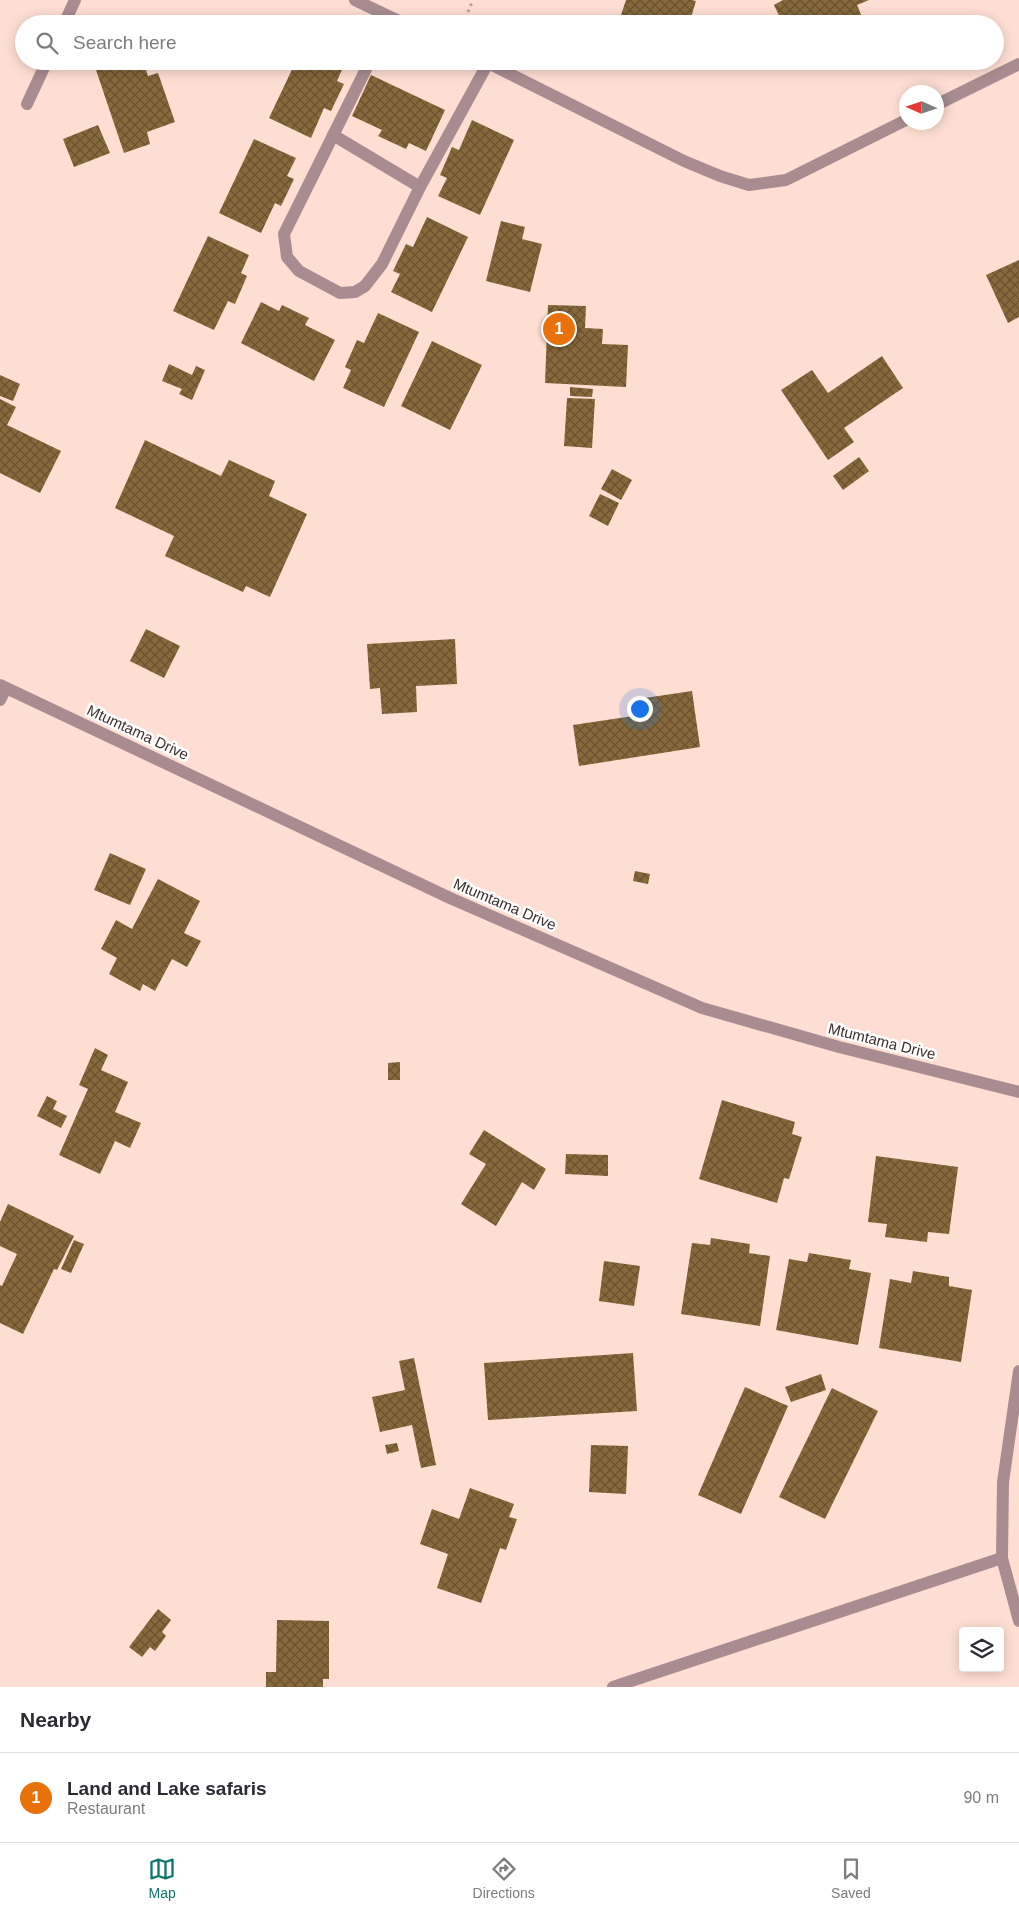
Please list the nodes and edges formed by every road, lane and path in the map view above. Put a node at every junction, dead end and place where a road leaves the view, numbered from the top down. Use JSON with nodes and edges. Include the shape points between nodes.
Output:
{"nodes":[{"id":1,"x":75,"y":0,"type":"edge"},
{"id":2,"x":355,"y":0,"type":"edge"},
{"id":3,"x":473,"y":0,"type":"edge"},
{"id":4,"x":68,"y":15,"type":"edge"},
{"id":5,"x":381,"y":15,"type":"edge"},
{"id":6,"x":467,"y":15,"type":"edge"},
{"id":7,"x":1019,"y":64,"type":"edge"},
{"id":8,"x":43,"y":70,"type":"edge"},
{"id":9,"x":366,"y":70,"type":"edge"},
{"id":10,"x":482,"y":70,"type":"edge"},
{"id":11,"x":502,"y":70,"type":"edge"},
{"id":12,"x":944,"y":101,"type":"edge"},
{"id":13,"x":27,"y":104,"type":"dead end"},
{"id":14,"x":899,"y":124,"type":"edge"},
{"id":15,"x":333,"y":135,"type":"junction"},
{"id":16,"x":420,"y":187,"type":"junction"},
{"id":17,"x":3,"y":686,"type":"edge"},
{"id":18,"x":0,"y":700,"type":"edge"},
{"id":19,"x":1019,"y":1092,"type":"edge"},
{"id":20,"x":1019,"y":1371,"type":"edge"},
{"id":21,"x":1002,"y":1558,"type":"junction"},
{"id":22,"x":1019,"y":1621,"type":"edge"},
{"id":23,"x":613,"y":1687,"type":"edge"}],
"edges":[{"from":1,"to":4,"type":"street"},
{"from":2,"to":5,"type":"street"},
{"from":3,"to":6,"type":"path"},
{"from":7,"to":12,"type":"street"},
{"from":8,"to":13,"type":"street"},
{"from":9,"to":15,"type":"street"},
{"from":10,"to":16,"type":"street"},
{"from":11,"to":14,"type":"street","via":[[684,161],[749,185],[786,180]]},
{"from":15,"to":16,"type":"street"},
{"from":15,"to":16,"type":"street","via":[[284,234],[287,257],[299,271],[340,294],[355,292],[365,286],[382,264]]},
{"from":17,"to":18,"type":"street"},
{"from":17,"to":19,"type":"street","name":"Mtumtama Drive","via":[[450,898],[702,1008],[839,1047]]},
{"from":20,"to":21,"type":"street","via":[[1003,1482]]},
{"from":21,"to":22,"type":"street"},
{"from":21,"to":23,"type":"street"}]}
